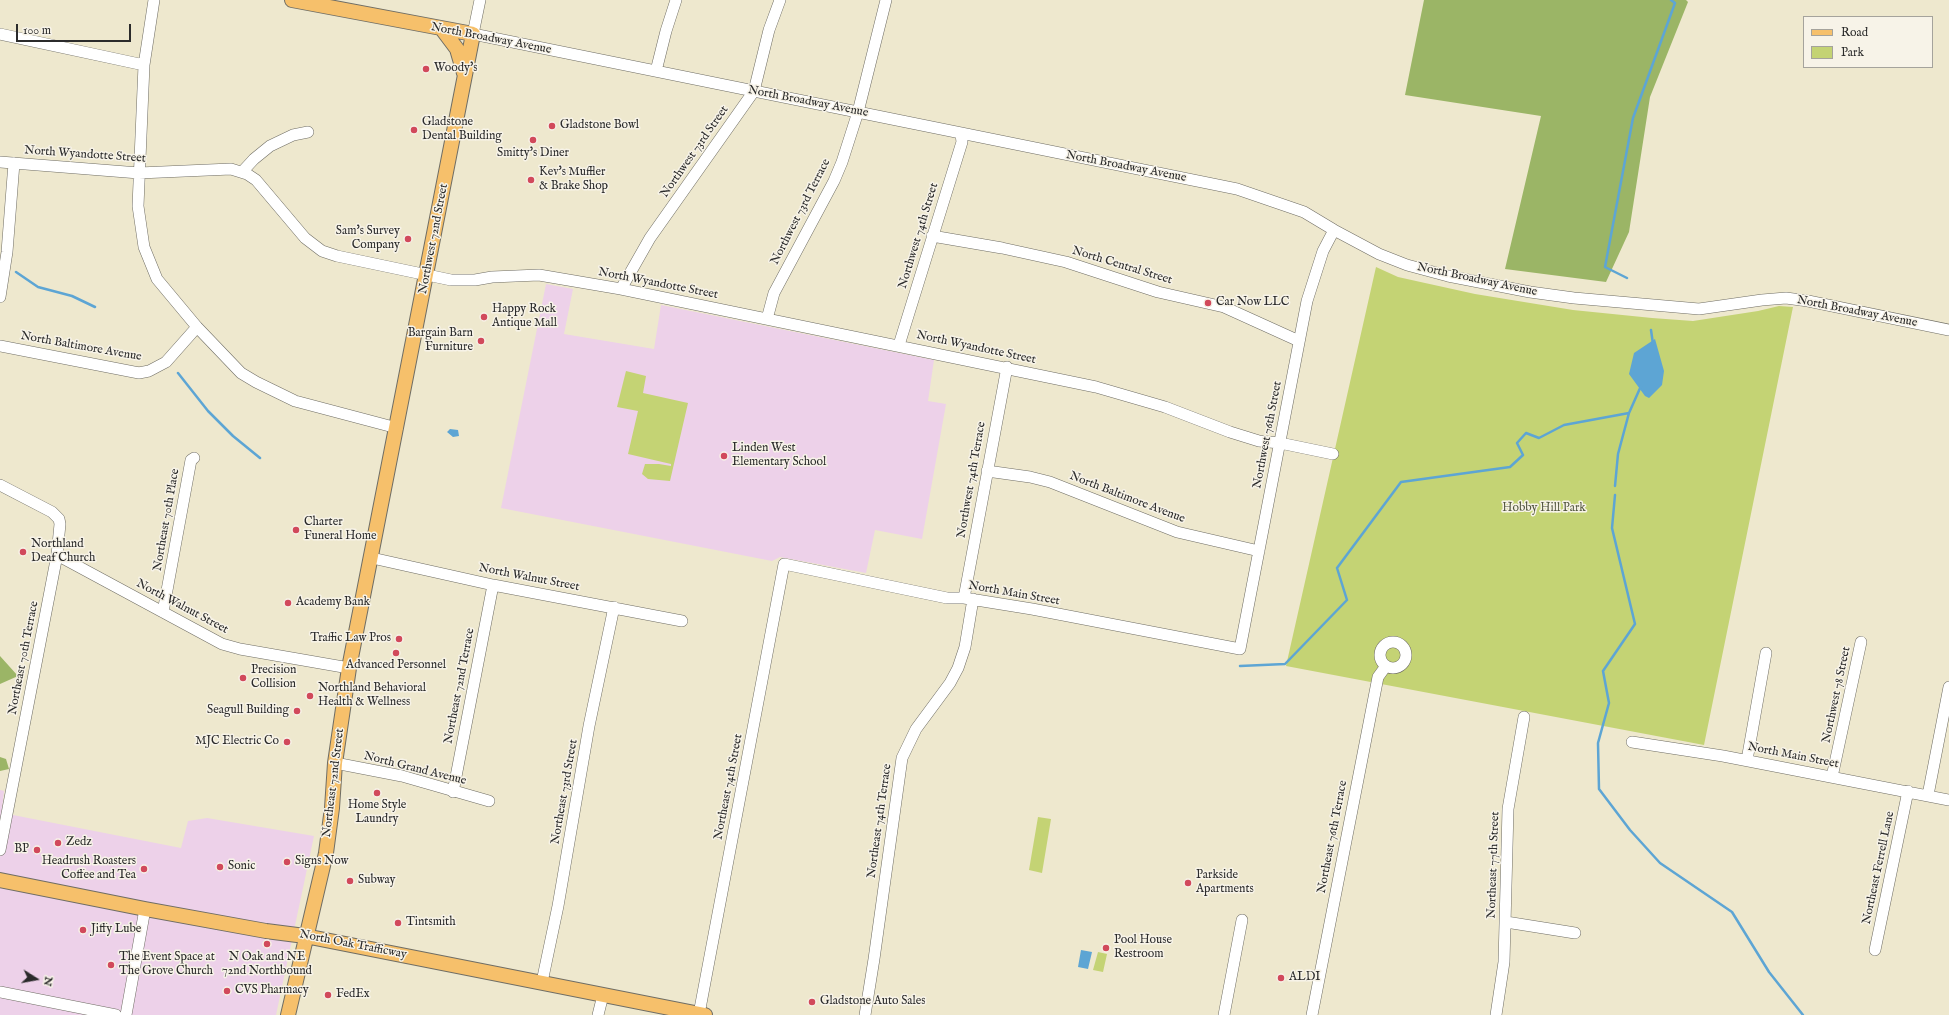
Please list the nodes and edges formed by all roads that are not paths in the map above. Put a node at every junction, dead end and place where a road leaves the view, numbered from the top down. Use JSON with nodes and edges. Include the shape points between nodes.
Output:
{"nodes":[{"id":1,"x":154,"y":0,"type":"edge"},
{"id":2,"x":480,"y":0,"type":"edge"},
{"id":3,"x":676,"y":0,"type":"edge"},
{"id":4,"x":780,"y":0,"type":"edge"},
{"id":5,"x":886,"y":0,"type":"edge"},
{"id":6,"x":298,"y":1,"type":"edge"},
{"id":7,"x":442,"y":29,"type":"junction"},
{"id":8,"x":0,"y":34,"type":"edge"},
{"id":9,"x":473,"y":34,"type":"junction"},
{"id":10,"x":144,"y":65,"type":"junction"},
{"id":11,"x":656,"y":71,"type":"junction"},
{"id":12,"x":465,"y":76,"type":"junction"},
{"id":13,"x":754,"y":91,"type":"junction"},
{"id":14,"x":858,"y":112,"type":"junction"},
{"id":15,"x":308,"y":132,"type":"dead end"},
{"id":16,"x":960,"y":134,"type":"junction"},
{"id":17,"x":0,"y":162,"type":"edge"},
{"id":18,"x":14,"y":163,"type":"junction"},
{"id":19,"x":242,"y":172,"type":"junction"},
{"id":20,"x":139,"y":173,"type":"junction"},
{"id":21,"x":1334,"y":230,"type":"junction"},
{"id":22,"x":932,"y":236,"type":"junction"},
{"id":23,"x":427,"y":275,"type":"junction"},
{"id":24,"x":621,"y":289,"type":"junction"},
{"id":25,"x":0,"y":297,"type":"edge"},
{"id":26,"x":767,"y":319,"type":"junction"},
{"id":27,"x":197,"y":327,"type":"junction"},
{"id":28,"x":1949,"y":330,"type":"edge"},
{"id":29,"x":1299,"y":341,"type":"junction"},
{"id":30,"x":899,"y":345,"type":"junction"},
{"id":31,"x":0,"y":346,"type":"edge"},
{"id":32,"x":1007,"y":367,"type":"junction"},
{"id":33,"x":397,"y":428,"type":"junction"},
{"id":34,"x":1280,"y":443,"type":"junction"},
{"id":35,"x":1333,"y":454,"type":"dead end"},
{"id":36,"x":194,"y":458,"type":"dead end"},
{"id":37,"x":986,"y":471,"type":"junction"},
{"id":38,"x":387,"y":478,"type":"joint"},
{"id":39,"x":0,"y":485,"type":"edge"},
{"id":40,"x":1259,"y":551,"type":"junction"},
{"id":41,"x":57,"y":555,"type":"junction"},
{"id":42,"x":372,"y":558,"type":"junction"},
{"id":43,"x":784,"y":564,"type":"joint"},
{"id":44,"x":493,"y":585,"type":"junction"},
{"id":45,"x":969,"y":599,"type":"junction"},
{"id":46,"x":614,"y":607,"type":"junction"},
{"id":47,"x":163,"y":612,"type":"junction"},
{"id":48,"x":682,"y":621,"type":"dead end"},
{"id":49,"x":1862,"y":642,"type":"dead end"},
{"id":50,"x":1240,"y":649,"type":"joint"},
{"id":51,"x":1766,"y":653,"type":"dead end"},
{"id":52,"x":1386,"y":666,"type":"dead end"},
{"id":53,"x":349,"y":668,"type":"junction"},
{"id":54,"x":1949,"y":687,"type":"edge"},
{"id":55,"x":1524,"y":717,"type":"dead end"},
{"id":56,"x":1632,"y":742,"type":"dead end"},
{"id":57,"x":1746,"y":760,"type":"junction"},
{"id":58,"x":335,"y":763,"type":"junction"},
{"id":59,"x":1832,"y":777,"type":"junction"},
{"id":60,"x":1908,"y":791,"type":"junction"},
{"id":61,"x":453,"y":792,"type":"junction"},
{"id":62,"x":1928,"y":795,"type":"junction"},
{"id":63,"x":1949,"y":800,"type":"edge"},
{"id":64,"x":489,"y":801,"type":"dead end"},
{"id":65,"x":0,"y":850,"type":"edge"},
{"id":66,"x":0,"y":880,"type":"edge"},
{"id":67,"x":145,"y":909,"type":"junction"},
{"id":68,"x":1242,"y":920,"type":"dead end"},
{"id":69,"x":1506,"y":922,"type":"junction"},
{"id":70,"x":1575,"y":933,"type":"dead end"},
{"id":71,"x":305,"y":936,"type":"junction"},
{"id":72,"x":1874,"y":950,"type":"dead end"},
{"id":73,"x":542,"y":982,"type":"junction"},
{"id":74,"x":0,"y":992,"type":"edge"},
{"id":75,"x":603,"y":995,"type":"junction"},
{"id":76,"x":702,"y":1014,"type":"edge"},
{"id":77,"x":116,"y":1015,"type":"edge"},
{"id":78,"x":126,"y":1015,"type":"edge"},
{"id":79,"x":288,"y":1015,"type":"edge"},
{"id":80,"x":598,"y":1015,"type":"edge"},
{"id":81,"x":865,"y":1015,"type":"edge"},
{"id":82,"x":1224,"y":1015,"type":"edge"},
{"id":83,"x":1312,"y":1015,"type":"edge"},
{"id":84,"x":1496,"y":1015,"type":"edge"}],
"edges":[{"from":1,"to":10,"type":"street"},
{"from":2,"to":9,"type":"street","name":"Northwest 72nd Street"},
{"from":3,"to":11,"type":"street"},
{"from":4,"to":13,"type":"street","name":"Northwest 73rd Street","via":[[769,30]]},
{"from":5,"to":14,"type":"street","name":"Northwest 73rd Terrace"},
{"from":6,"to":7,"type":"main road","name":"North Broadway Avenue"},
{"from":7,"to":9,"type":"main road","name":"North Broadway Avenue"},
{"from":7,"to":12,"type":"main road","via":[[457,49]]},
{"from":8,"to":10,"type":"street"},
{"from":9,"to":11,"type":"street","name":"North Broadway Avenue"},
{"from":9,"to":12,"type":"main road","name":"Northwest 72nd Street"},
{"from":10,"to":20,"type":"street"},
{"from":11,"to":13,"type":"street","name":"North Broadway Avenue"},
{"from":12,"to":23,"type":"main road","name":"Northwest 72nd Street"},
{"from":13,"to":14,"type":"street","name":"North Broadway Avenue"},
{"from":13,"to":24,"type":"street","name":"Northwest 73rd Street","via":[[650,238]]},
{"from":14,"to":16,"type":"street","name":"North Broadway Avenue"},
{"from":14,"to":26,"type":"street","name":"Northwest 73rd Terrace","via":[[834,181],[774,293]]},
{"from":15,"to":19,"type":"street","via":[[293,135],[270,146]]},
{"from":16,"to":21,"type":"street","name":"North Broadway Avenue","via":[[1237,190],[1304,212]]},
{"from":16,"to":22,"type":"street","name":"Northwest 74th Street","via":[[962,142]]},
{"from":17,"to":18,"type":"street","name":"North Wyandotte Street"},
{"from":18,"to":20,"type":"street","name":"North Wyandotte Street"},
{"from":18,"to":25,"type":"street"},
{"from":19,"to":20,"type":"street","name":"North Wyandotte Street","via":[[226,168]]},
{"from":19,"to":23,"type":"street","name":"North Wyandotte Street","via":[[256,180],[305,238],[322,250],[336,256]]},
{"from":20,"to":27,"type":"street","via":[[140,229],[150,263],[157,279]]},
{"from":21,"to":28,"type":"street","name":"North Broadway Avenue","via":[[1379,254],[1407,265],[1530,292],[1591,301],[1699,309],[1786,298]]},
{"from":21,"to":29,"type":"street","name":"Northwest 76th Street","via":[[1312,281]]},
{"from":22,"to":29,"type":"street","name":"North Central Street","via":[[1066,262],[1158,292],[1224,307]]},
{"from":22,"to":30,"type":"street","name":"Northwest 74th Street"},
{"from":23,"to":24,"type":"street","name":"North Wyandotte Street","via":[[463,280],[539,275]]},
{"from":23,"to":33,"type":"main road","name":"Northwest 72nd Street"},
{"from":24,"to":26,"type":"street","name":"North Wyandotte Street"},
{"from":26,"to":30,"type":"street","name":"North Wyandotte Street"},
{"from":27,"to":31,"type":"street","name":"North Baltimore Avenue","via":[[166,362],[153,370],[139,372]]},
{"from":27,"to":33,"type":"street","via":[[242,373],[271,391],[295,402]]},
{"from":29,"to":34,"type":"street","name":"Northwest 76th Street"},
{"from":30,"to":32,"type":"street","name":"North Wyandotte Street"},
{"from":32,"to":34,"type":"street","name":"North Wyandotte Street","via":[[1096,387],[1165,407],[1259,441]]},
{"from":32,"to":37,"type":"street","name":"Northwest 74th Terrace"},
{"from":33,"to":38,"type":"main road","name":"Northwest 72nd Street"},
{"from":34,"to":35,"type":"street","name":"North Wyandotte Street"},
{"from":34,"to":40,"type":"street","name":"Northwest 76th Street"},
{"from":36,"to":47,"type":"street","name":"Northeast 70th Place","via":[[191,460]]},
{"from":37,"to":40,"type":"street","name":"North Baltimore Avenue","via":[[1050,482],[1177,532]]},
{"from":37,"to":45,"type":"street","name":"Northwest 74th Terrace"},
{"from":38,"to":42,"type":"main road","name":"Northeast 72nd Street"},
{"from":39,"to":41,"type":"street","name":"Northeast 70th Terrace","via":[[52,512],[58,519],[60,524]]},
{"from":40,"to":50,"type":"street","name":"Northwest 76th Street"},
{"from":41,"to":47,"type":"street","name":"North Walnut Street"},
{"from":41,"to":65,"type":"street","name":"Northeast 70th Terrace"},
{"from":42,"to":44,"type":"street","name":"North Walnut Street"},
{"from":42,"to":53,"type":"main road","name":"Northeast 72nd Street"},
{"from":43,"to":45,"type":"street","name":"North Main Street","via":[[947,598]]},
{"from":43,"to":76,"type":"street","name":"Northeast 74th Street"},
{"from":44,"to":46,"type":"street","name":"North Walnut Street"},
{"from":44,"to":61,"type":"street","name":"Northeast 72nd Terrace"},
{"from":45,"to":50,"type":"street","name":"North Main Street"},
{"from":45,"to":81,"type":"street","name":"Northeast 74th Terrace","via":[[965,647],[958,668],[907,743],[902,758]]},
{"from":46,"to":48,"type":"street","name":"North Walnut Street"},
{"from":46,"to":73,"type":"street","name":"Northeast 73rd Street","via":[[589,726],[558,906]]},
{"from":47,"to":53,"type":"street","name":"North Walnut Street","via":[[213,640],[231,647]]},
{"from":49,"to":59,"type":"street","name":"Northwest 78 Street"},
{"from":51,"to":57,"type":"street"},
{"from":52,"to":83,"type":"street","name":"Northeast 76th Terrace","via":[[1378,677]]},
{"from":53,"to":58,"type":"main road","name":"Northeast 72nd Street"},
{"from":54,"to":62,"type":"street"},
{"from":55,"to":69,"type":"street","name":"Northeast 77th Street","via":[[1508,809]]},
{"from":56,"to":57,"type":"street","name":"North Main Street"},
{"from":57,"to":59,"type":"street","name":"North Main Street"},
{"from":58,"to":61,"type":"street","name":"North Grand Avenue","via":[[402,776]]},
{"from":58,"to":71,"type":"main road","name":"Northeast 72nd Street","via":[[326,853]]},
{"from":59,"to":60,"type":"street","name":"North Main Street"},
{"from":60,"to":62,"type":"street","name":"North Main Street"},
{"from":60,"to":72,"type":"street","name":"Northeast Ferrell Lane"},
{"from":61,"to":64,"type":"street","name":"North Grand Avenue"},
{"from":62,"to":63,"type":"street","name":"North Main Street"},
{"from":66,"to":67,"type":"main road","name":"North Oak Trafficway"},
{"from":67,"to":71,"type":"main road","name":"North Oak Trafficway"},
{"from":67,"to":78,"type":"street"},
{"from":68,"to":82,"type":"street"},
{"from":69,"to":70,"type":"street"},
{"from":69,"to":84,"type":"street","name":"Northeast 77th Street","via":[[1502,983]]},
{"from":71,"to":73,"type":"main road","name":"North Oak Trafficway"},
{"from":71,"to":79,"type":"main road","name":"Northeast 72nd Street"},
{"from":73,"to":75,"type":"main road","name":"North Oak Trafficway"},
{"from":74,"to":77,"type":"street"},
{"from":75,"to":76,"type":"main road","name":"North Oak Trafficway"},
{"from":75,"to":80,"type":"street"}]}
